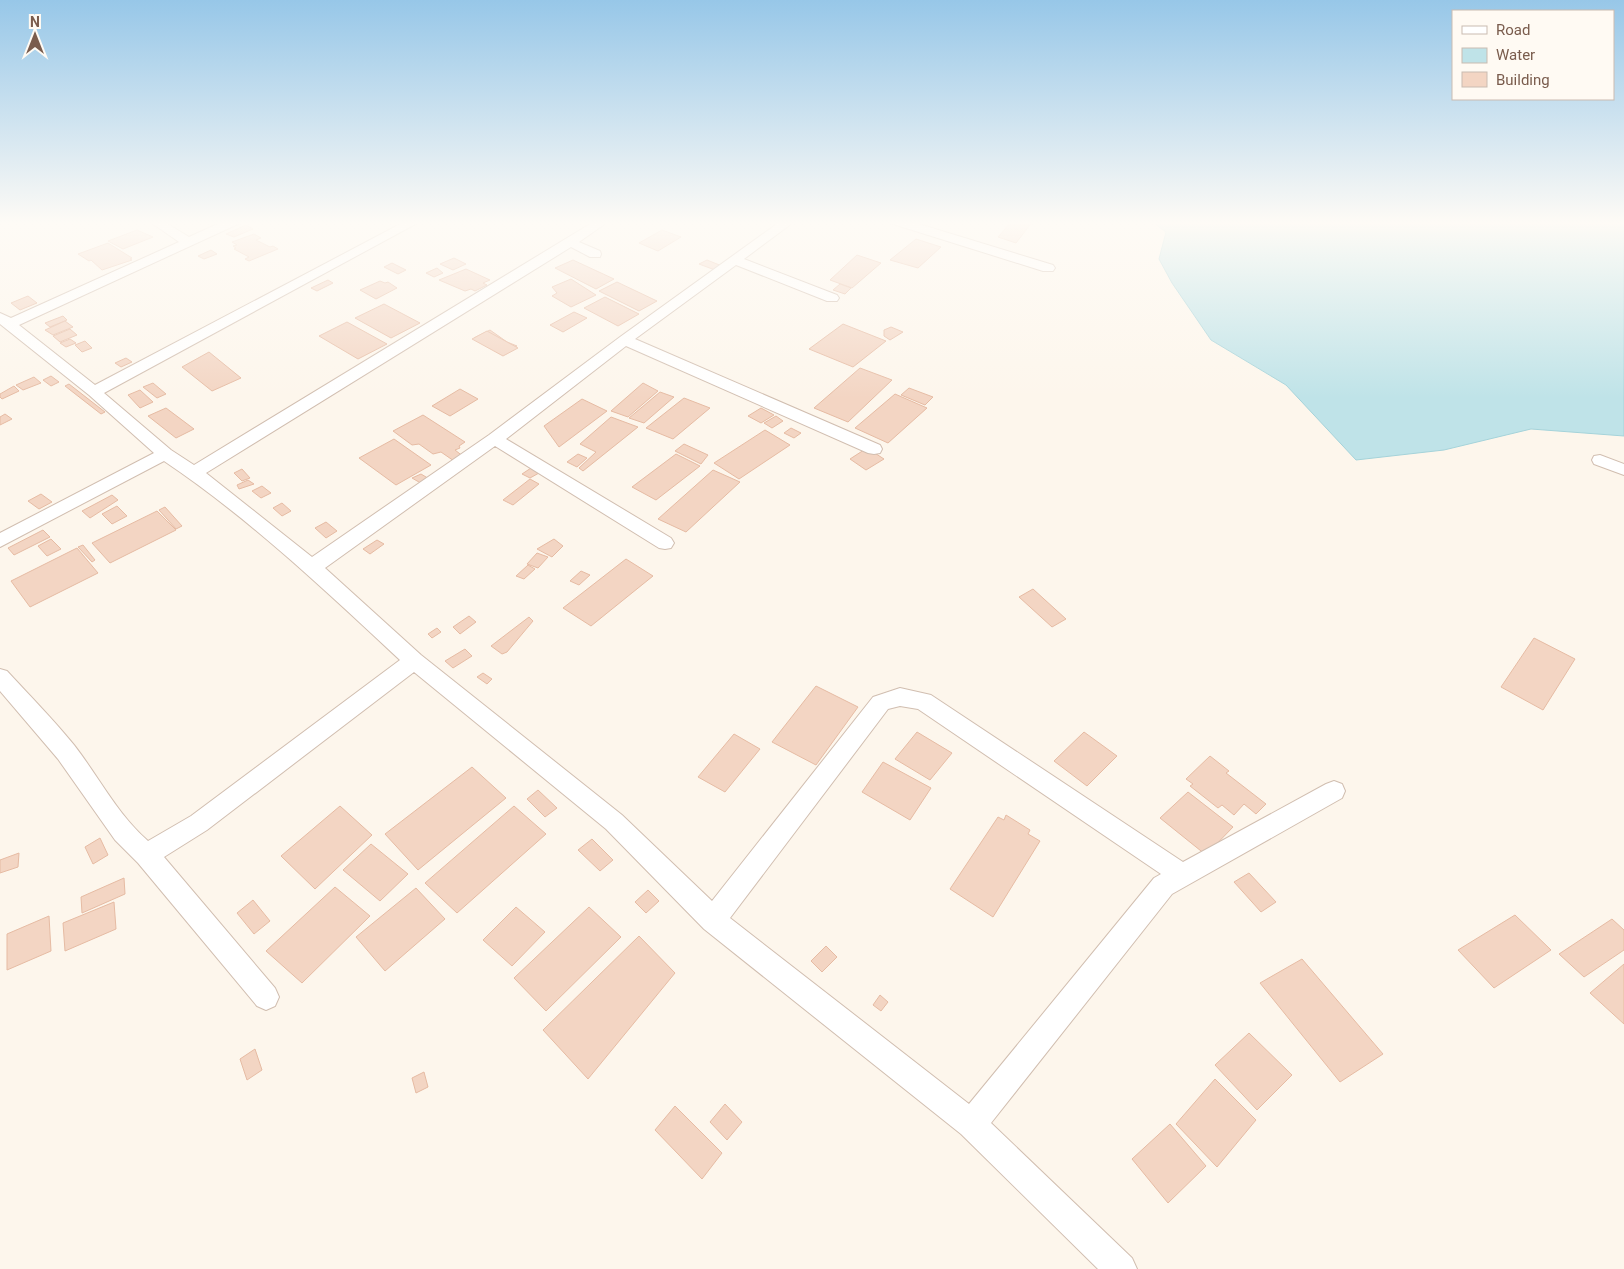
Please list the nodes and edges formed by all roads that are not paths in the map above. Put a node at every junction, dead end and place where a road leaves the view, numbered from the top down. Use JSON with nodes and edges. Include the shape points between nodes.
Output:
{"nodes":[{"id":1,"x":99,"y":280,"type":"edge"},
{"id":2,"x":304,"y":280,"type":"edge"},
{"id":3,"x":508,"y":280,"type":"edge"},
{"id":4,"x":706,"y":280,"type":"edge"},
{"id":5,"x":786,"y":280,"type":"edge"},
{"id":6,"x":832,"y":298,"type":"dead end"},
{"id":7,"x":5,"y":321,"type":"edge"},
{"id":8,"x":625,"y":340,"type":"junction"},
{"id":9,"x":94,"y":392,"type":"junction"},
{"id":10,"x":495,"y":439,"type":"junction"},
{"id":11,"x":874,"y":449,"type":"dead end"},
{"id":12,"x":165,"y":454,"type":"junction"},
{"id":13,"x":1600,"y":460,"type":"dead end"},
{"id":14,"x":1624,"y":470,"type":"edge"},
{"id":15,"x":194,"y":473,"type":"junction"},
{"id":16,"x":0,"y":541,"type":"edge"},
{"id":17,"x":665,"y":543,"type":"dead end"},
{"id":18,"x":312,"y":567,"type":"junction"},
{"id":19,"x":414,"y":661,"type":"junction"},
{"id":20,"x":0,"y":677,"type":"edge"},
{"id":21,"x":1334,"y":791,"type":"dead end"},
{"id":22,"x":147,"y":855,"type":"junction"},
{"id":23,"x":1184,"y":876,"type":"junction"},
{"id":24,"x":714,"y":920,"type":"junction"},
{"id":25,"x":266,"y":997,"type":"dead end"},
{"id":26,"x":972,"y":1124,"type":"junction"},
{"id":27,"x":1121,"y":1269,"type":"edge"}],
"edges":[{"from":1,"to":7,"type":"street"},
{"from":2,"to":9,"type":"street"},
{"from":3,"to":15,"type":"street"},
{"from":4,"to":8,"type":"street"},
{"from":5,"to":6,"type":"street"},
{"from":7,"to":9,"type":"street"},
{"from":8,"to":10,"type":"street"},
{"from":8,"to":11,"type":"street"},
{"from":9,"to":12,"type":"street"},
{"from":10,"to":17,"type":"street"},
{"from":10,"to":18,"type":"street"},
{"from":12,"to":15,"type":"street"},
{"from":12,"to":16,"type":"street"},
{"from":13,"to":14,"type":"street"},
{"from":15,"to":18,"type":"street"},
{"from":18,"to":19,"type":"street"},
{"from":19,"to":22,"type":"street","via":[[199,823]]},
{"from":19,"to":24,"type":"street","via":[[614,822]]},
{"from":20,"to":22,"type":"street","via":[[66,752],[130,842]]},
{"from":21,"to":23,"type":"street"},
{"from":22,"to":25,"type":"street"},
{"from":23,"to":24,"type":"street","via":[[923,701],[900,697],[880,703]]},
{"from":23,"to":26,"type":"street","via":[[1163,886]]},
{"from":24,"to":26,"type":"street"},
{"from":26,"to":27,"type":"street"}]}
